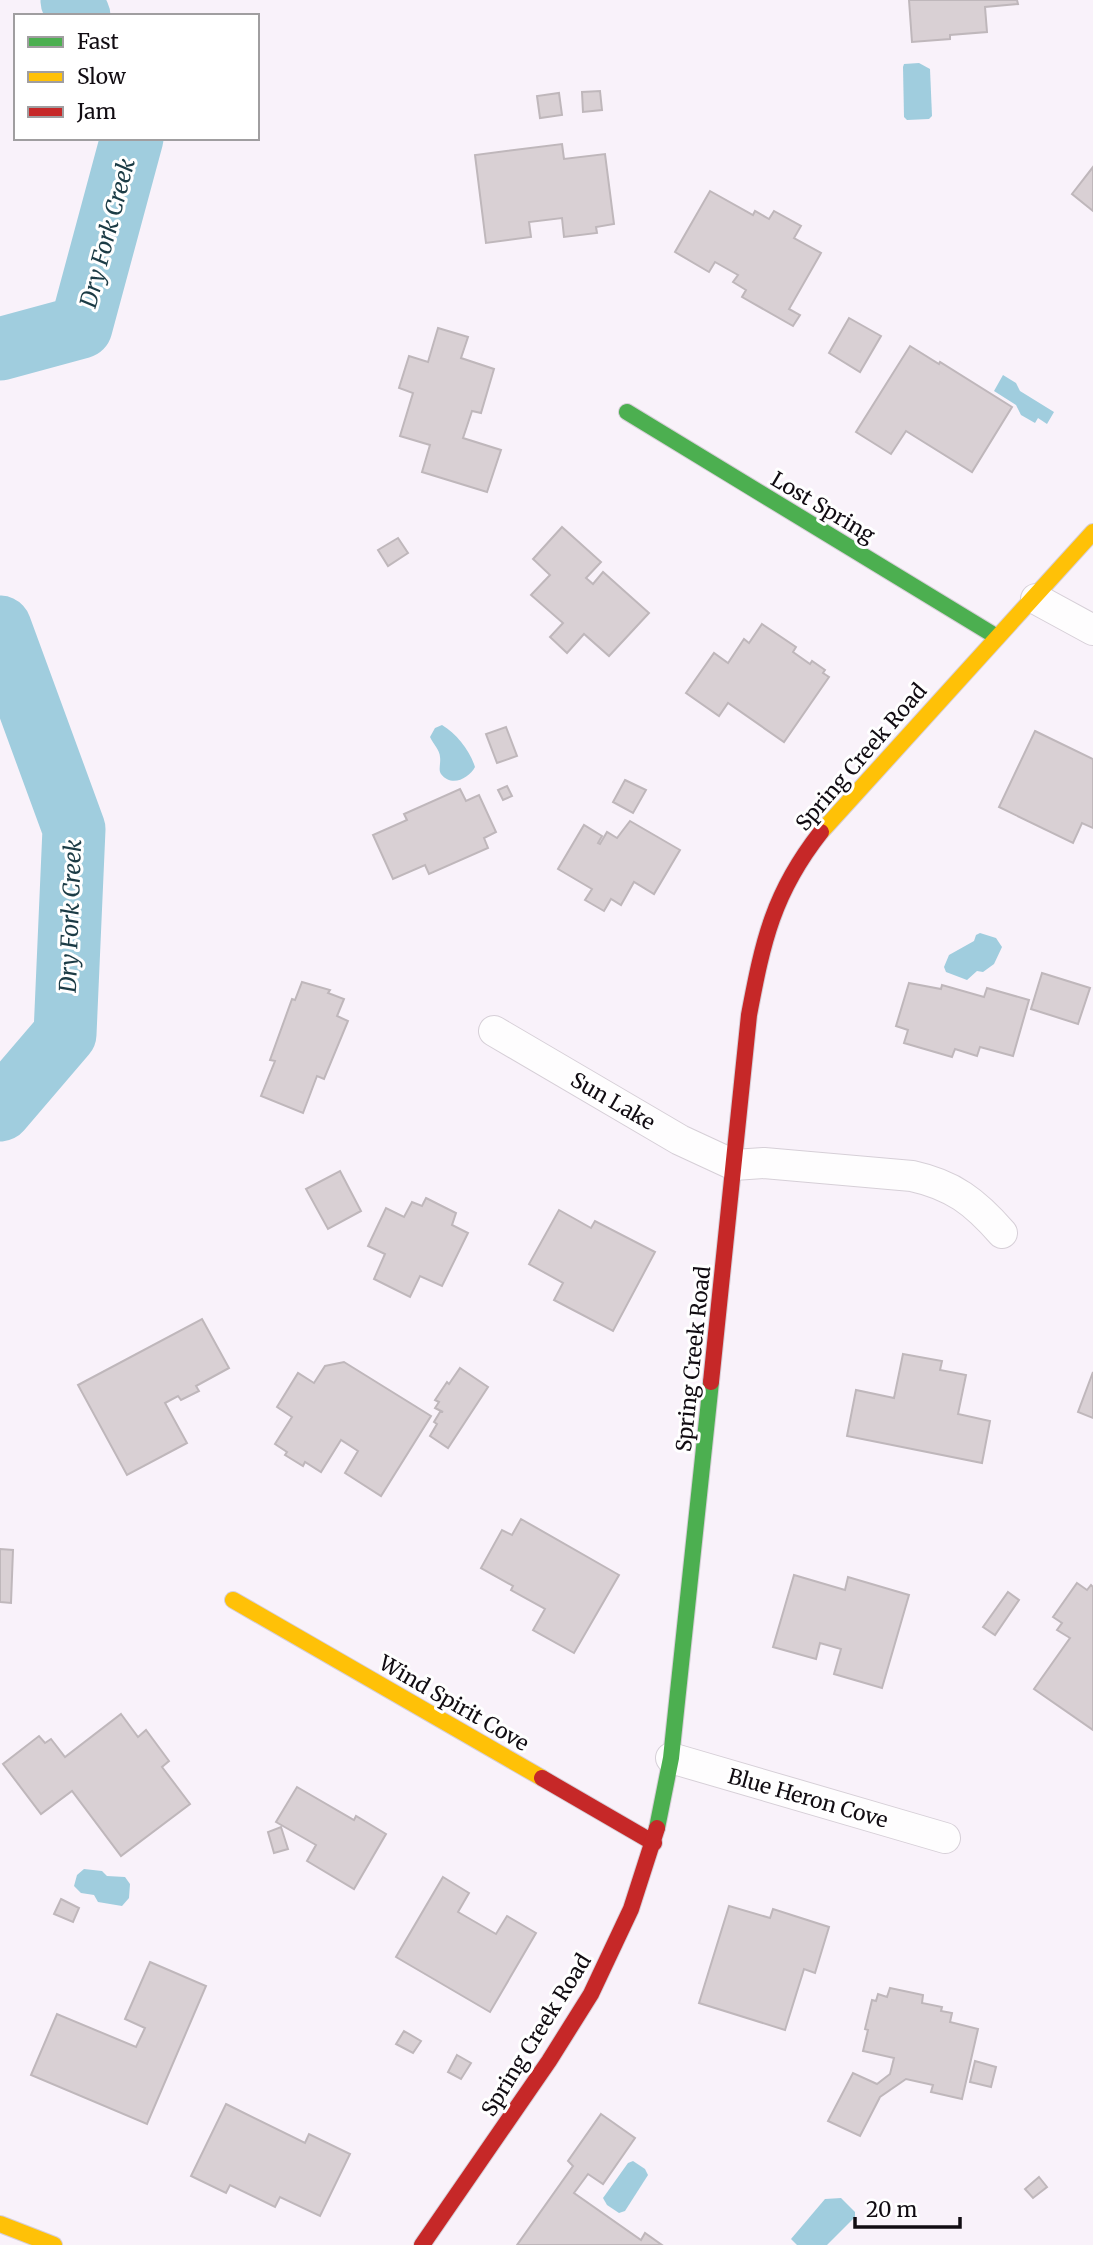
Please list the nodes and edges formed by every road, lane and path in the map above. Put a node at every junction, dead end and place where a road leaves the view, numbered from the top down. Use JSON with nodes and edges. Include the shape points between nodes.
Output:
{"nodes":[{"id":1,"x":627,"y":412,"type":"dead end"},
{"id":2,"x":1093,"y":532,"type":"edge"},
{"id":3,"x":1036,"y":599,"type":"junction"},
{"id":4,"x":1093,"y":630,"type":"edge"},
{"id":5,"x":997,"y":637,"type":"junction"},
{"id":6,"x":494,"y":1031,"type":"dead end"},
{"id":7,"x":734,"y":1166,"type":"junction"},
{"id":8,"x":1002,"y":1233,"type":"dead end"},
{"id":9,"x":233,"y":1600,"type":"dead end"},
{"id":10,"x":671,"y":1758,"type":"junction"},
{"id":11,"x":945,"y":1838,"type":"dead end"},
{"id":12,"x":654,"y":1843,"type":"junction"},
{"id":13,"x":0,"y":2224,"type":"edge"},
{"id":14,"x":54,"y":2245,"type":"edge"},
{"id":15,"x":422,"y":2245,"type":"edge"}],
"edges":[{"from":1,"to":5,"type":"street","name":"Lost Spring"},
{"from":2,"to":3,"type":"street","name":"Spring Creek Road"},
{"from":3,"to":4,"type":"street"},
{"from":3,"to":5,"type":"street","name":"Spring Creek Road"},
{"from":5,"to":7,"type":"street","name":"Spring Creek Road","via":[[835,814],[775,906],[749,1015]]},
{"from":6,"to":7,"type":"street","name":"Sun Lake","via":[[680,1140]]},
{"from":7,"to":8,"type":"street","via":[[764,1163],[930,1180],[978,1206]]},
{"from":7,"to":10,"type":"street","name":"Spring Creek Road"},
{"from":9,"to":12,"type":"street","name":"Wind Spirit Cove"},
{"from":10,"to":11,"type":"street","name":"Blue Heron Cove"},
{"from":10,"to":12,"type":"street","name":"Spring Creek Road"},
{"from":12,"to":15,"type":"street","name":"Spring Creek Road","via":[[617,1942],[592,1993]]},
{"from":13,"to":14,"type":"street"}]}
